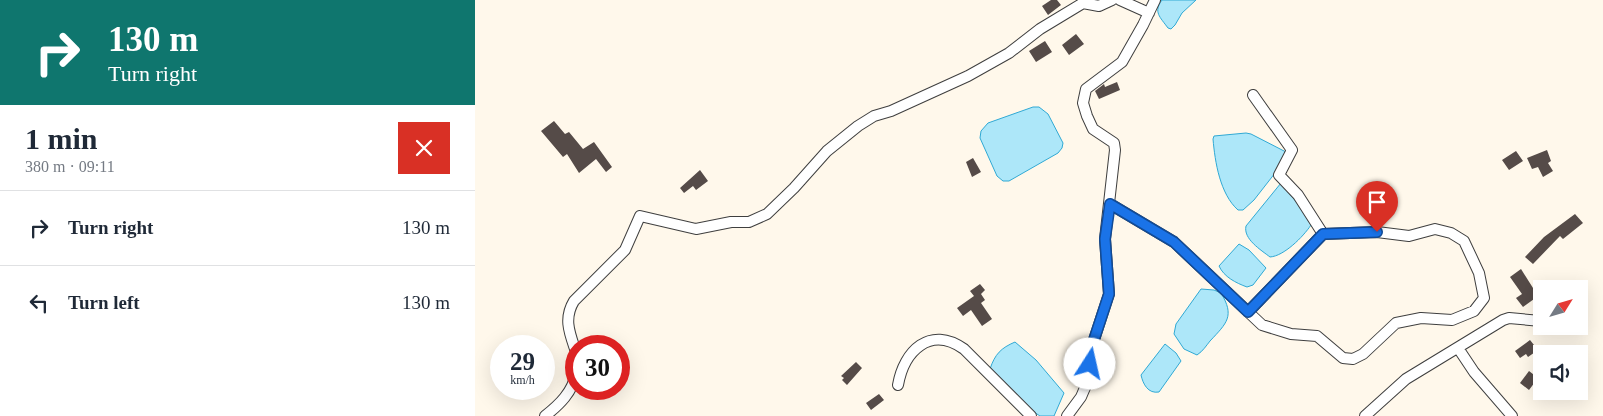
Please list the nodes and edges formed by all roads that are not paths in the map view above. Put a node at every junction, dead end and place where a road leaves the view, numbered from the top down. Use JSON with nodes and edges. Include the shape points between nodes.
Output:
{"nodes":[{"id":1,"x":1112,"y":0,"type":"edge"},
{"id":2,"x":1120,"y":0,"type":"edge"},
{"id":3,"x":1155,"y":0,"type":"edge"},
{"id":4,"x":1149,"y":13,"type":"junction"},
{"id":5,"x":1253,"y":95,"type":"dead end"},
{"id":6,"x":1110,"y":204,"type":"junction"},
{"id":7,"x":1323,"y":234,"type":"junction"},
{"id":8,"x":1248,"y":312,"type":"junction"},
{"id":9,"x":1533,"y":320,"type":"edge"},
{"id":10,"x":570,"y":335,"type":"edge"},
{"id":11,"x":1458,"y":348,"type":"junction"},
{"id":12,"x":897,"y":385,"type":"dead end"},
{"id":13,"x":565,"y":397,"type":"edge"},
{"id":14,"x":545,"y":416,"type":"edge"},
{"id":15,"x":1031,"y":416,"type":"edge"},
{"id":16,"x":1067,"y":416,"type":"edge"},
{"id":17,"x":1365,"y":416,"type":"edge"},
{"id":18,"x":1512,"y":416,"type":"edge"}],
"edges":[{"from":1,"to":10,"type":"street","via":[[1099,6],[1083,3],[1009,53],[968,76],[866,121],[827,151],[767,214],[749,222],[696,229],[640,216],[625,250],[568,310]]},
{"from":2,"to":4,"type":"street"},
{"from":3,"to":4,"type":"street"},
{"from":4,"to":6,"type":"street","via":[[1122,62],[1086,89],[1083,102],[1093,129],[1114,143]]},
{"from":5,"to":7,"type":"street","via":[[1293,150],[1279,175],[1298,194]]},
{"from":6,"to":8,"type":"street","via":[[1174,242]]},
{"from":6,"to":16,"type":"street","via":[[1105,239],[1109,294],[1090,352],[1089,376],[1081,397]]},
{"from":7,"to":8,"type":"street"},
{"from":7,"to":8,"type":"street","via":[[1377,232],[1409,236],[1435,229],[1451,233],[1464,241],[1479,273],[1484,298],[1474,311],[1452,320],[1421,318],[1396,323],[1363,354],[1353,359],[1338,355],[1317,336],[1291,334],[1262,325]]},
{"from":9,"to":11,"type":"street","via":[[1509,318]]},
{"from":11,"to":17,"type":"street","via":[[1406,379]]},
{"from":11,"to":18,"type":"street"},
{"from":12,"to":15,"type":"street","via":[[908,356],[925,342],[953,341]]},
{"from":13,"to":14,"type":"street"}]}
